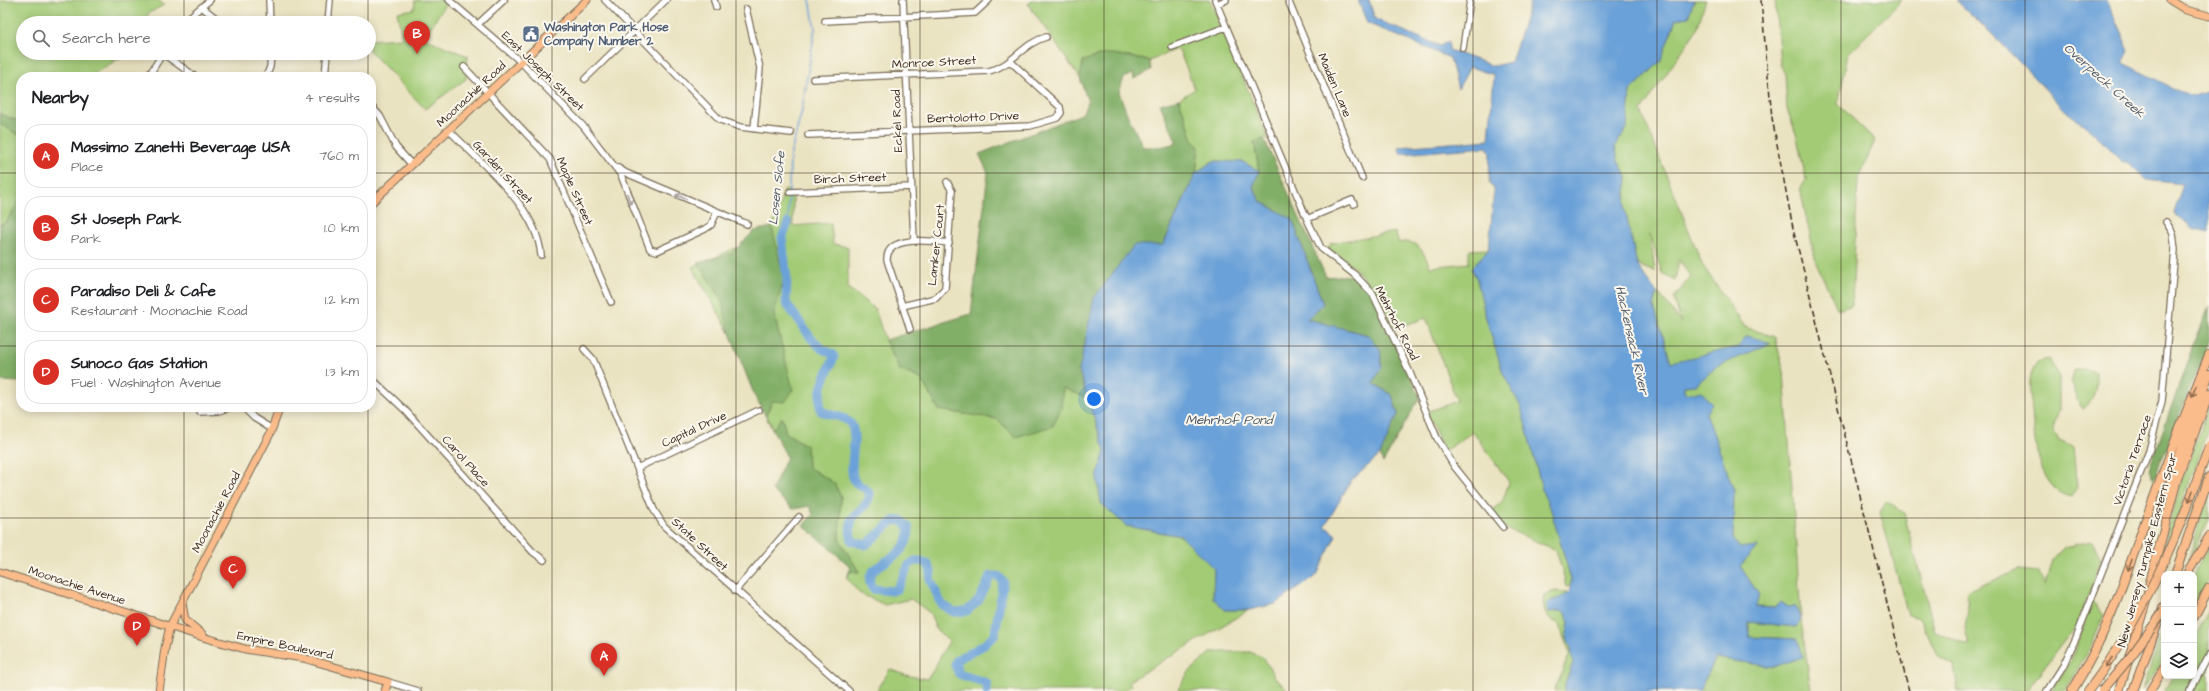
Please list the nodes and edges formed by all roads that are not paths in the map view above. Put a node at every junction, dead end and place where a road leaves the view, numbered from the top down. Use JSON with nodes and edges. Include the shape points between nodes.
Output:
{"nodes":[{"id":1,"x":210,"y":0,"type":"edge"},
{"id":2,"x":269,"y":0,"type":"edge"},
{"id":3,"x":330,"y":0,"type":"edge"},
{"id":4,"x":449,"y":0,"type":"edge"},
{"id":5,"x":504,"y":0,"type":"edge"},
{"id":6,"x":587,"y":0,"type":"edge"},
{"id":7,"x":605,"y":0,"type":"edge"},
{"id":8,"x":666,"y":0,"type":"edge"},
{"id":9,"x":714,"y":0,"type":"edge"},
{"id":10,"x":903,"y":0,"type":"edge"},
{"id":11,"x":989,"y":0,"type":"edge"},
{"id":12,"x":1226,"y":0,"type":"edge"},
{"id":13,"x":1288,"y":0,"type":"edge"},
{"id":14,"x":1470,"y":0,"type":"edge"},
{"id":15,"x":2170,"y":0,"type":"edge"},
{"id":16,"x":1216,"y":2,"type":"edge"},
{"id":17,"x":716,"y":7,"type":"dead end"},
{"id":18,"x":203,"y":8,"type":"junction"},
{"id":19,"x":746,"y":9,"type":"dead end"},
{"id":20,"x":192,"y":16,"type":"edge"},
{"id":21,"x":213,"y":16,"type":"edge"},
{"id":22,"x":270,"y":16,"type":"edge"},
{"id":23,"x":329,"y":16,"type":"edge"},
{"id":24,"x":2209,"y":16,"type":"edge"},
{"id":25,"x":904,"y":17,"type":"junction"},
{"id":26,"x":825,"y":21,"type":"dead end"},
{"id":27,"x":478,"y":24,"type":"junction"},
{"id":28,"x":1226,"y":27,"type":"junction"},
{"id":29,"x":635,"y":30,"type":"junction"},
{"id":30,"x":1046,"y":37,"type":"dead end"},
{"id":31,"x":1172,"y":46,"type":"dead end"},
{"id":32,"x":1463,"y":48,"type":"dead end"},
{"id":33,"x":158,"y":60,"type":"edge"},
{"id":34,"x":172,"y":60,"type":"edge"},
{"id":35,"x":271,"y":60,"type":"edge"},
{"id":36,"x":326,"y":60,"type":"edge"},
{"id":37,"x":1010,"y":61,"type":"junction"},
{"id":38,"x":521,"y":62,"type":"junction"},
{"id":39,"x":464,"y":67,"type":"dead end"},
{"id":40,"x":151,"y":72,"type":"edge"},
{"id":41,"x":189,"y":72,"type":"edge"},
{"id":42,"x":268,"y":72,"type":"edge"},
{"id":43,"x":325,"y":72,"type":"edge"},
{"id":44,"x":906,"y":75,"type":"junction"},
{"id":45,"x":585,"y":79,"type":"dead end"},
{"id":46,"x":813,"y":79,"type":"dead end"},
{"id":47,"x":489,"y":93,"type":"junction"},
{"id":48,"x":376,"y":112,"type":"edge"},
{"id":49,"x":754,"y":129,"type":"junction"},
{"id":50,"x":449,"y":130,"type":"junction"},
{"id":51,"x":909,"y":131,"type":"junction"},
{"id":52,"x":790,"y":133,"type":"dead end"},
{"id":53,"x":808,"y":135,"type":"dead end"},
{"id":54,"x":614,"y":164,"type":"junction"},
{"id":55,"x":412,"y":165,"type":"junction"},
{"id":56,"x":1362,"y":178,"type":"dead end"},
{"id":57,"x":948,"y":182,"type":"dead end"},
{"id":58,"x":911,"y":187,"type":"junction"},
{"id":59,"x":790,"y":192,"type":"dead end"},
{"id":60,"x":376,"y":198,"type":"edge"},
{"id":61,"x":1354,"y":204,"type":"dead end"},
{"id":62,"x":718,"y":212,"type":"junction"},
{"id":63,"x":1307,"y":219,"type":"junction"},
{"id":64,"x":2166,"y":222,"type":"dead end"},
{"id":65,"x":747,"y":224,"type":"dead end"},
{"id":66,"x":914,"y":240,"type":"junction"},
{"id":67,"x":949,"y":243,"type":"junction"},
{"id":68,"x":541,"y":255,"type":"dead end"},
{"id":69,"x":611,"y":302,"type":"dead end"},
{"id":70,"x":902,"y":306,"type":"junction"},
{"id":71,"x":910,"y":329,"type":"dead end"},
{"id":72,"x":584,"y":349,"type":"dead end"},
{"id":73,"x":2209,"y":355,"type":"edge"},
{"id":74,"x":2209,"y":374,"type":"edge"},
{"id":75,"x":376,"y":382,"type":"edge"},
{"id":76,"x":2209,"y":394,"type":"edge"},
{"id":77,"x":759,"y":410,"type":"dead end"},
{"id":78,"x":248,"y":412,"type":"edge"},
{"id":79,"x":278,"y":412,"type":"edge"},
{"id":80,"x":272,"y":429,"type":"junction"},
{"id":81,"x":2209,"y":446,"type":"edge"},
{"id":82,"x":637,"y":468,"type":"junction"},
{"id":83,"x":2209,"y":477,"type":"edge"},
{"id":84,"x":800,"y":517,"type":"dead end"},
{"id":85,"x":1503,"y":527,"type":"dead end"},
{"id":86,"x":2164,"y":527,"type":"junction"},
{"id":87,"x":2209,"y":537,"type":"edge"},
{"id":88,"x":544,"y":560,"type":"dead end"},
{"id":89,"x":2176,"y":571,"type":"edge"},
{"id":90,"x":2190,"y":571,"type":"edge"},
{"id":91,"x":0,"y":572,"type":"edge"},
{"id":92,"x":2209,"y":588,"type":"edge"},
{"id":93,"x":735,"y":591,"type":"junction"},
{"id":94,"x":182,"y":603,"type":"junction"},
{"id":95,"x":2164,"y":607,"type":"edge"},
{"id":96,"x":2197,"y":611,"type":"edge"},
{"id":97,"x":2161,"y":615,"type":"edge"},
{"id":98,"x":170,"y":626,"type":"junction"},
{"id":99,"x":206,"y":638,"type":"junction"},
{"id":100,"x":2209,"y":655,"type":"edge"},
{"id":101,"x":2161,"y":673,"type":"edge"},
{"id":102,"x":388,"y":682,"type":"junction"},
{"id":103,"x":159,"y":691,"type":"edge"},
{"id":104,"x":385,"y":691,"type":"edge"},
{"id":105,"x":418,"y":691,"type":"edge"},
{"id":106,"x":849,"y":691,"type":"edge"},
{"id":107,"x":2047,"y":691,"type":"edge"},
{"id":108,"x":2072,"y":691,"type":"edge"},
{"id":109,"x":2088,"y":691,"type":"edge"},
{"id":110,"x":2102,"y":691,"type":"edge"},
{"id":111,"x":2119,"y":691,"type":"edge"},
{"id":112,"x":2133,"y":691,"type":"edge"},
{"id":113,"x":2150,"y":691,"type":"edge"},
{"id":114,"x":2190,"y":691,"type":"edge"}],
"edges":[{"from":1,"to":18,"type":"street"},
{"from":2,"to":22,"type":"street"},
{"from":3,"to":23,"type":"street"},
{"from":4,"to":27,"type":"street","name":"East Joseph Street"},
{"from":5,"to":27,"type":"street"},
{"from":6,"to":38,"type":"main road","name":"Moonachie Road"},
{"from":7,"to":29,"type":"street"},
{"from":8,"to":29,"type":"street"},
{"from":9,"to":17,"type":"street"},
{"from":10,"to":25,"type":"street","name":"Eckel Road"},
{"from":11,"to":25,"type":"street","via":[[975,13]]},
{"from":12,"to":16,"type":"street"},
{"from":13,"to":56,"type":"street","name":"Maiden Lane"},
{"from":14,"to":32,"type":"street"},
{"from":15,"to":24,"type":"main road","via":[[2186,10]]},
{"from":16,"to":28,"type":"street","name":"Mehrhof Road"},
{"from":18,"to":20,"type":"street"},
{"from":18,"to":21,"type":"street"},
{"from":19,"to":49,"type":"street","via":[[760,68]]},
{"from":25,"to":26,"type":"street"},
{"from":25,"to":44,"type":"street","name":"Eckel Road"},
{"from":27,"to":38,"type":"street","name":"East Joseph Street"},
{"from":28,"to":31,"type":"street"},
{"from":28,"to":63,"type":"street","name":"Mehrhof Road"},
{"from":29,"to":45,"type":"street"},
{"from":29,"to":49,"type":"street","via":[[714,114],[727,123]]},
{"from":30,"to":37,"type":"street","name":"Monroe Street","via":[[1032,42]]},
{"from":33,"to":40,"type":"street"},
{"from":34,"to":41,"type":"street"},
{"from":35,"to":42,"type":"street"},
{"from":36,"to":43,"type":"street"},
{"from":37,"to":44,"type":"street","name":"Monroe Street","via":[[989,71]]},
{"from":37,"to":51,"type":"street","name":"Bertolotto Drive","via":[[1060,107],[1060,116],[1034,126]]},
{"from":38,"to":47,"type":"main road","name":"Moonachie Road"},
{"from":38,"to":54,"type":"street","name":"East Joseph Street","via":[[584,127]]},
{"from":39,"to":47,"type":"street","name":"Maple Street"},
{"from":44,"to":46,"type":"street","name":"Monroe Street"},
{"from":44,"to":51,"type":"street","name":"Eckel Road"},
{"from":47,"to":50,"type":"main road","name":"Moonachie Road"},
{"from":47,"to":69,"type":"street","name":"Maple Street","via":[[550,159]]},
{"from":48,"to":55,"type":"street","via":[[396,147]]},
{"from":49,"to":52,"type":"street"},
{"from":50,"to":55,"type":"main road","name":"Moonachie Road"},
{"from":50,"to":68,"type":"street","name":"Garden Street","via":[[526,212],[540,241]]},
{"from":51,"to":53,"type":"street","name":"Bertolotto Drive"},
{"from":51,"to":58,"type":"street","name":"Eckel Road"},
{"from":62,"to":54,"type":"street","name":"East Joseph Street","one_way":true,"via":[[626,174]]},
{"from":54,"to":62,"type":"street","name":"East Joseph Street","one_way":true,"via":[[621,174],[652,251],[705,229],[711,225]]},
{"from":55,"to":60,"type":"main road","name":"Moonachie Road"},
{"from":57,"to":67,"type":"street","name":"Lamker Court","via":[[952,190]]},
{"from":58,"to":59,"type":"street","name":"Birch Street"},
{"from":58,"to":66,"type":"street","name":"Eckel Road"},
{"from":61,"to":63,"type":"street","via":[[1352,200]]},
{"from":62,"to":65,"type":"street","name":"East Joseph Street"},
{"from":63,"to":85,"type":"street","name":"Mehrhof Road","via":[[1321,248],[1356,275],[1373,294],[1437,438],[1454,466]]},
{"from":64,"to":107,"type":"street","name":"Victoria Terrace","via":[[2173,233],[2175,250],[2162,402],[2157,425],[2076,638],[2063,666]]},
{"from":66,"to":67,"type":"street"},
{"from":66,"to":70,"type":"street","via":[[893,247],[886,256]]},
{"from":67,"to":70,"type":"street","name":"Lamker Court","via":[[943,293],[936,298]]},
{"from":70,"to":71,"type":"street"},
{"from":72,"to":82,"type":"street","name":"State Street","via":[[593,359]]},
{"from":73,"to":108,"type":"highway","one_way":true,"via":[[2103,633]]},
{"from":74,"to":86,"type":"highway","via":[[2167,493]]},
{"from":75,"to":88,"type":"street","name":"Carol Place","via":[[401,405],[533,552]]},
{"from":76,"to":86,"type":"highway","name":"New Jersey Turnpike Eastern Spur","via":[[2182,463]]},
{"from":77,"to":82,"type":"street","name":"Capital Drive"},
{"from":78,"to":80,"type":"street"},
{"from":79,"to":80,"type":"main road","name":"Moonachie Road"},
{"from":80,"to":94,"type":"main road","name":"Moonachie Road"},
{"from":81,"to":109,"type":"highway","one_way":true,"bridge":true,"via":[[2179,530],[2156,582],[2128,632]]},
{"from":82,"to":93,"type":"street","name":"State Street","via":[[654,510],[664,526]]},
{"from":83,"to":89,"type":"highway"},
{"from":84,"to":93,"type":"street"},
{"from":86,"to":111,"type":"highway","name":"New Jersey Turnpike Eastern Spur","via":[[2138,630]]},
{"from":87,"to":90,"type":"highway"},
{"from":91,"to":98,"type":"main road","name":"Moonachie Avenue"},
{"from":92,"to":96,"type":"highway"},
{"from":93,"to":106,"type":"street","name":"State Street"},
{"from":94,"to":98,"type":"main road","name":"Moonachie Road"},
{"from":94,"to":99,"type":"main road","via":[[185,620]]},
{"from":95,"to":112,"type":"highway"},
{"from":97,"to":110,"type":"highway","bridge":true},
{"from":98,"to":99,"type":"main road","name":"Empire Boulevard"},
{"from":98,"to":103,"type":"main road","name":"Moonachie Road"},
{"from":99,"to":102,"type":"main road","name":"Empire Boulevard","via":[[303,658]]},
{"from":100,"to":114,"type":"street"},
{"from":101,"to":113,"type":"highway"},
{"from":102,"to":104,"type":"main road"},
{"from":102,"to":105,"type":"street","name":"Empire Boulevard"}]}
